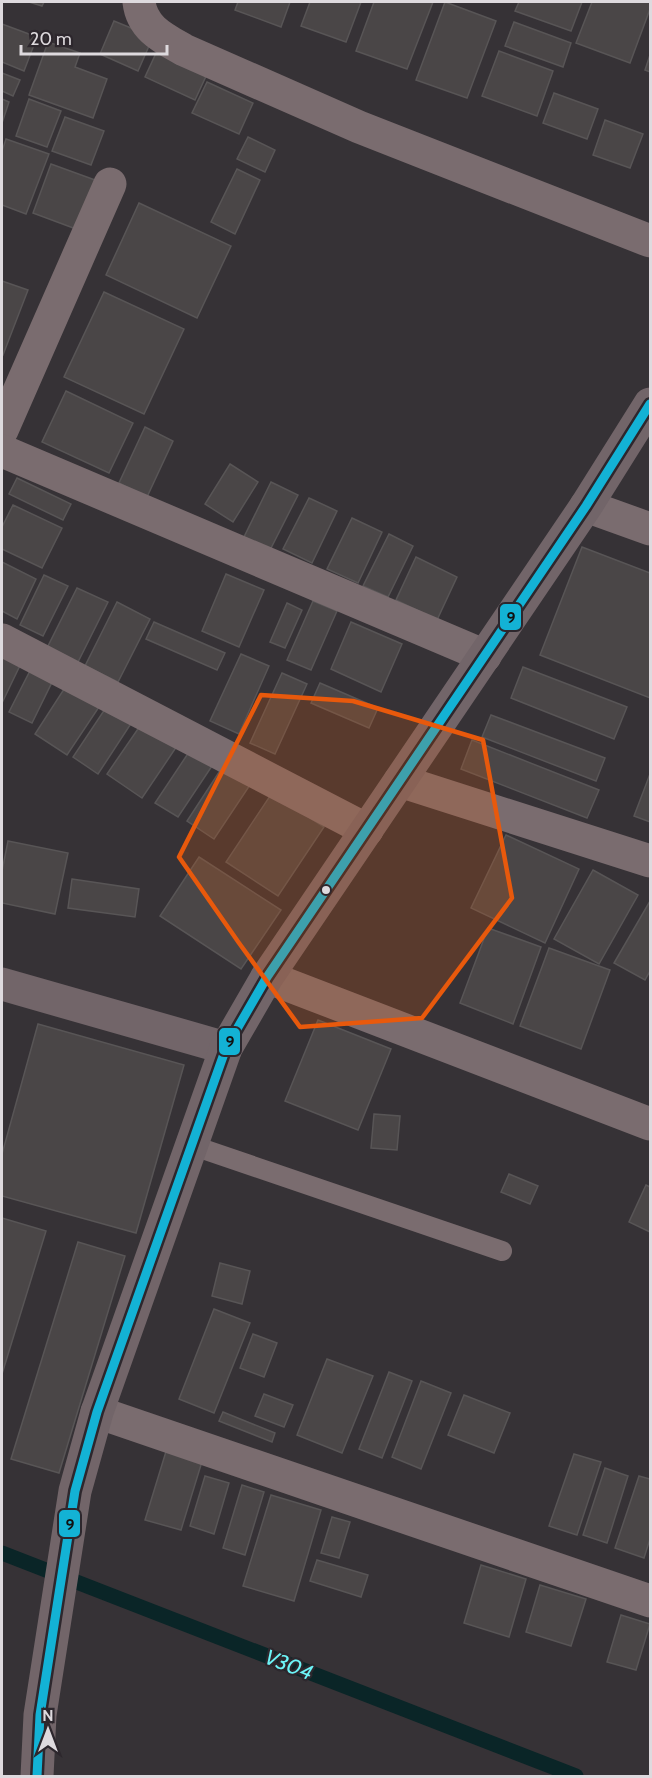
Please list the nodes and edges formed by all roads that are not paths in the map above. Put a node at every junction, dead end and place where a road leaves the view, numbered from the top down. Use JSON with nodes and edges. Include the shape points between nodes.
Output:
{"nodes":[{"id":1,"x":139,"y":2,"type":"edge"},
{"id":2,"x":110,"y":184,"type":"dead end"},
{"id":3,"x":651,"y":241,"type":"edge"},
{"id":4,"x":651,"y":404,"type":"edge"},
{"id":5,"x":2,"y":430,"type":"edge"},
{"id":6,"x":2,"y":451,"type":"edge"},
{"id":7,"x":586,"y":506,"type":"junction"},
{"id":8,"x":651,"y":529,"type":"edge"},
{"id":9,"x":2,"y":640,"type":"edge"},
{"id":10,"x":485,"y":656,"type":"junction"},
{"id":11,"x":400,"y":781,"type":"junction"},
{"id":12,"x":367,"y":830,"type":"junction"},
{"id":13,"x":651,"y":861,"type":"edge"},
{"id":14,"x":267,"y":977,"type":"junction"},
{"id":15,"x":2,"y":984,"type":"edge"},
{"id":16,"x":226,"y":1048,"type":"junction"},
{"id":17,"x":651,"y":1124,"type":"edge"},
{"id":18,"x":191,"y":1145,"type":"junction"},
{"id":19,"x":502,"y":1251,"type":"dead end"},
{"id":20,"x":96,"y":1412,"type":"junction"},
{"id":21,"x":651,"y":1601,"type":"edge"},
{"id":22,"x":37,"y":1776,"type":"edge"}],
"edges":[{"from":1,"to":3,"type":"street","via":[[145,22],[184,50],[358,127]]},
{"from":2,"to":5,"type":"street"},
{"from":4,"to":7,"type":"street"},
{"from":6,"to":10,"type":"street"},
{"from":7,"to":8,"type":"street"},
{"from":7,"to":10,"type":"street"},
{"from":9,"to":12,"type":"street"},
{"from":10,"to":11,"type":"street"},
{"from":11,"to":12,"type":"street"},
{"from":11,"to":13,"type":"street"},
{"from":12,"to":14,"type":"street"},
{"from":14,"to":16,"type":"street"},
{"from":14,"to":17,"type":"street"},
{"from":15,"to":16,"type":"street"},
{"from":16,"to":18,"type":"street"},
{"from":18,"to":19,"type":"lane"},
{"from":18,"to":20,"type":"street"},
{"from":20,"to":21,"type":"street"},
{"from":20,"to":22,"type":"street","via":[[75,1491],[40,1715]]}]}
